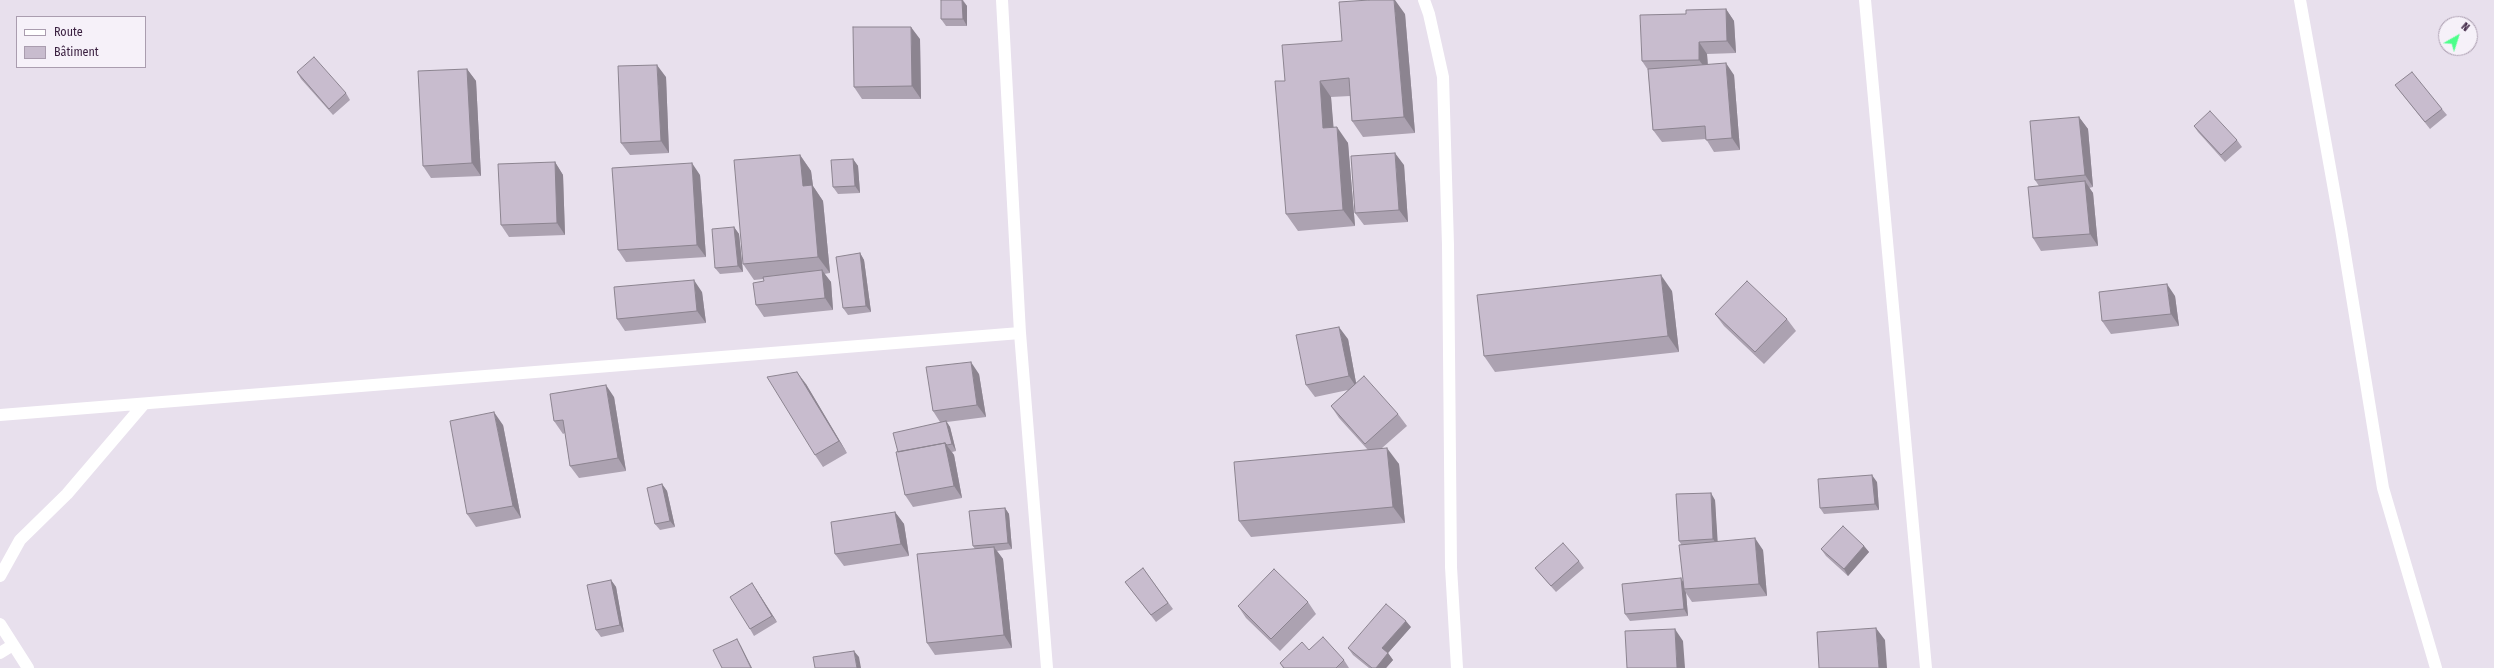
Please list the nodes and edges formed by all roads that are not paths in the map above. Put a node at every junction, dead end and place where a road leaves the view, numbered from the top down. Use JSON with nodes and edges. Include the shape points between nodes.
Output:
{"nodes":[{"id":1,"x":1002,"y":0,"type":"edge"},
{"id":2,"x":1424,"y":0,"type":"edge"},
{"id":3,"x":1865,"y":0,"type":"edge"},
{"id":4,"x":2300,"y":0,"type":"edge"},
{"id":5,"x":1020,"y":333,"type":"junction"},
{"id":6,"x":143,"y":405,"type":"junction"},
{"id":7,"x":0,"y":416,"type":"edge"},
{"id":8,"x":0,"y":576,"type":"edge"},
{"id":9,"x":0,"y":624,"type":"edge"},
{"id":10,"x":13,"y":645,"type":"junction"},
{"id":11,"x":0,"y":653,"type":"edge"},
{"id":12,"x":28,"y":668,"type":"edge"},
{"id":13,"x":1047,"y":668,"type":"edge"},
{"id":14,"x":1457,"y":668,"type":"edge"},
{"id":15,"x":1926,"y":668,"type":"edge"},
{"id":16,"x":2436,"y":668,"type":"edge"}],
"edges":[{"from":1,"to":5,"type":"street"},
{"from":2,"to":14,"type":"street","via":[[1443,77],[1448,245],[1451,567]]},
{"from":3,"to":15,"type":"street"},
{"from":4,"to":16,"type":"street","via":[[2341,229],[2383,488]]},
{"from":5,"to":6,"type":"street"},
{"from":5,"to":13,"type":"street"},
{"from":6,"to":7,"type":"street"},
{"from":6,"to":8,"type":"street","via":[[67,494],[20,540]]},
{"from":9,"to":10,"type":"street"},
{"from":10,"to":11,"type":"street"},
{"from":10,"to":12,"type":"street"}]}
